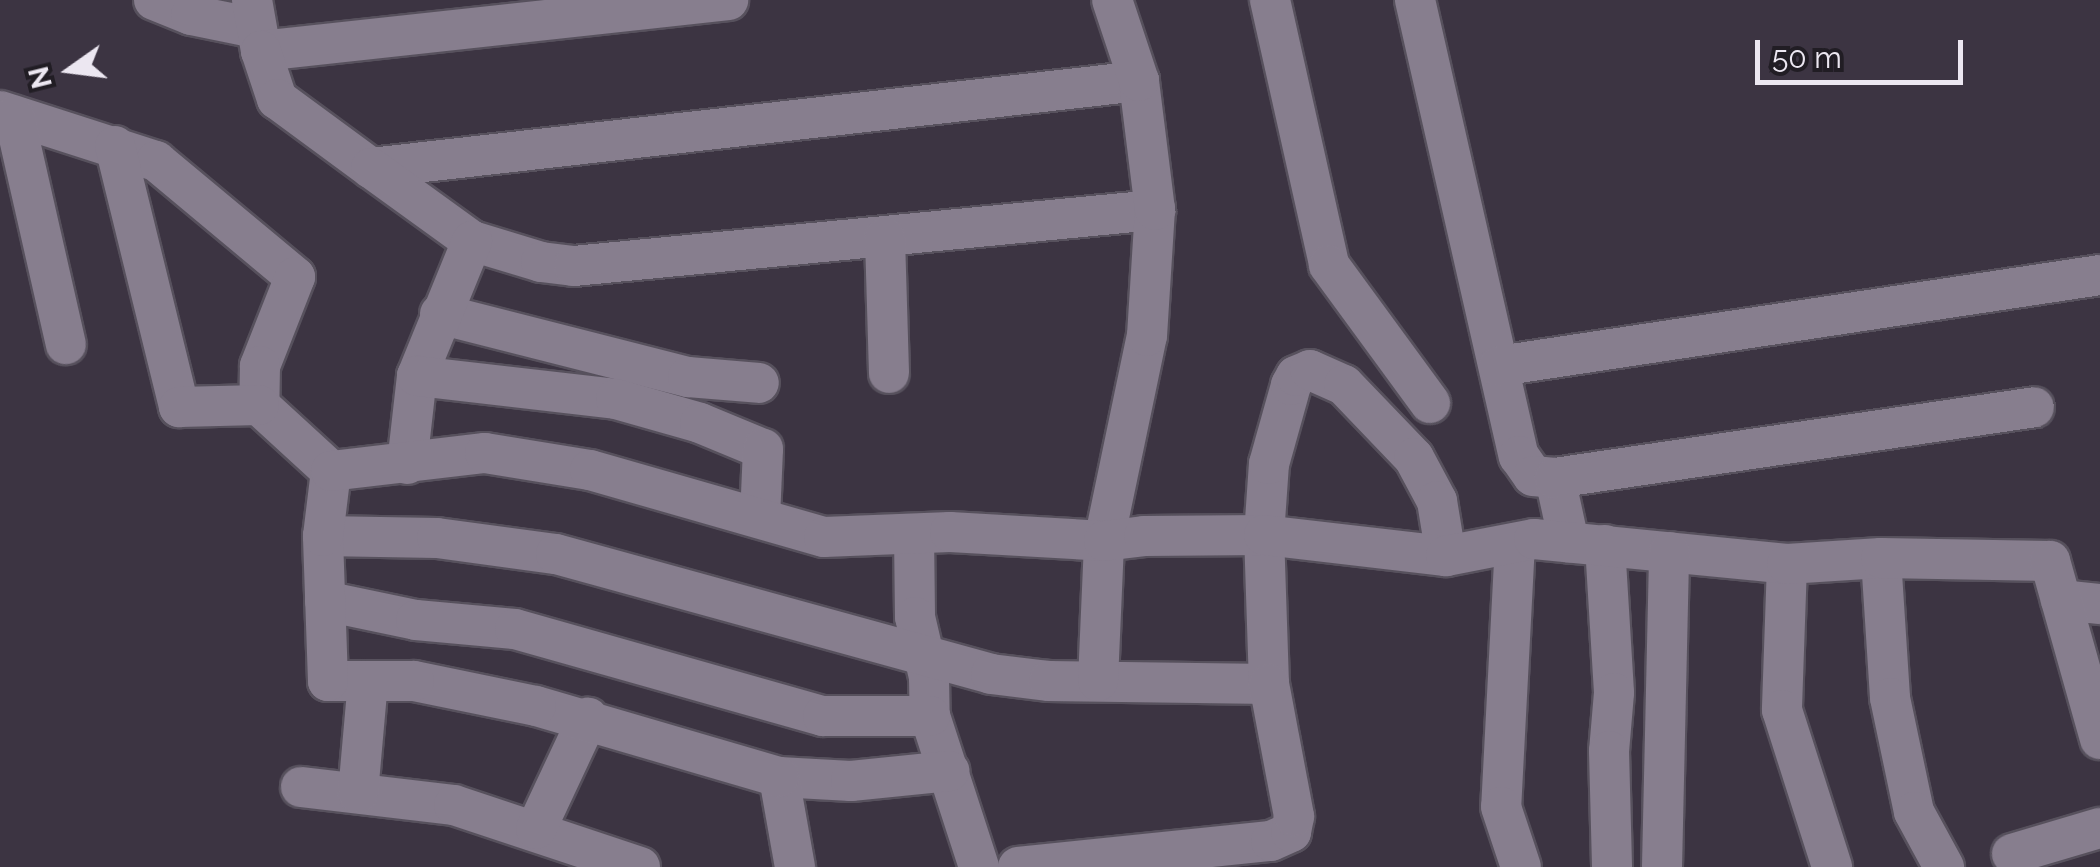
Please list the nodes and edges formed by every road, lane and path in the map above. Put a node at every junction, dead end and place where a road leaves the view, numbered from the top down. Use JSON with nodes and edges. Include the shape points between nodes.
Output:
{"nodes":[{"id":1,"x":154,"y":0,"type":"edge"},
{"id":2,"x":728,"y":0,"type":"edge"},
{"id":3,"x":1112,"y":0,"type":"edge"},
{"id":4,"x":1270,"y":0,"type":"edge"},
{"id":5,"x":1415,"y":0,"type":"edge"},
{"id":6,"x":256,"y":26,"type":"edge"},
{"id":7,"x":1138,"y":81,"type":"junction"},
{"id":8,"x":7,"y":113,"type":"edge"},
{"id":9,"x":115,"y":146,"type":"junction"},
{"id":10,"x":371,"y":168,"type":"junction"},
{"id":11,"x":1154,"y":210,"type":"junction"},
{"id":12,"x":885,"y":238,"type":"junction"},
{"id":13,"x":472,"y":241,"type":"junction"},
{"id":14,"x":2100,"y":275,"type":"edge"},
{"id":15,"x":440,"y":314,"type":"junction"},
{"id":16,"x":66,"y":344,"type":"dead end"},
{"id":17,"x":1499,"y":366,"type":"junction"},
{"id":18,"x":889,"y":373,"type":"dead end"},
{"id":19,"x":417,"y":376,"type":"junction"},
{"id":20,"x":759,"y":384,"type":"dead end"},
{"id":21,"x":1430,"y":402,"type":"dead end"},
{"id":22,"x":259,"y":405,"type":"junction"},
{"id":23,"x":2034,"y":407,"type":"dead end"},
{"id":24,"x":407,"y":464,"type":"junction"},
{"id":25,"x":330,"y":470,"type":"junction"},
{"id":26,"x":1555,"y":478,"type":"junction"},
{"id":27,"x":760,"y":518,"type":"junction"},
{"id":28,"x":914,"y":534,"type":"junction"},
{"id":29,"x":324,"y":536,"type":"junction"},
{"id":30,"x":1264,"y":536,"type":"junction"},
{"id":31,"x":1104,"y":541,"type":"junction"},
{"id":32,"x":1515,"y":543,"type":"junction"},
{"id":33,"x":1587,"y":543,"type":"junction"},
{"id":34,"x":1669,"y":552,"type":"junction"},
{"id":35,"x":1446,"y":556,"type":"junction"},
{"id":36,"x":1881,"y":558,"type":"junction"},
{"id":37,"x":1787,"y":564,"type":"junction"},
{"id":38,"x":325,"y":601,"type":"junction"},
{"id":39,"x":2080,"y":602,"type":"edge"},
{"id":40,"x":920,"y":653,"type":"junction"},
{"id":41,"x":368,"y":681,"type":"junction"},
{"id":42,"x":1098,"y":681,"type":"junction"},
{"id":43,"x":1269,"y":684,"type":"junction"},
{"id":44,"x":930,"y":716,"type":"junction"},
{"id":45,"x":588,"y":718,"type":"junction"},
{"id":46,"x":2100,"y":739,"type":"edge"},
{"id":47,"x":950,"y":770,"type":"junction"},
{"id":48,"x":779,"y":776,"type":"junction"},
{"id":49,"x":301,"y":786,"type":"dead end"},
{"id":50,"x":358,"y":793,"type":"junction"},
{"id":51,"x":2100,"y":828,"type":"edge"},
{"id":52,"x":536,"y":830,"type":"junction"},
{"id":53,"x":2012,"y":854,"type":"dead end"},
{"id":54,"x":640,"y":867,"type":"edge"},
{"id":55,"x":795,"y":867,"type":"edge"},
{"id":56,"x":979,"y":867,"type":"edge"},
{"id":57,"x":1018,"y":867,"type":"edge"},
{"id":58,"x":1521,"y":867,"type":"edge"},
{"id":59,"x":1612,"y":867,"type":"edge"},
{"id":60,"x":1662,"y":867,"type":"edge"},
{"id":61,"x":1832,"y":867,"type":"edge"},
{"id":62,"x":1944,"y":867,"type":"edge"}],
"edges":[{"from":1,"to":6,"type":"street","via":[[191,15]]},
{"from":2,"to":6,"type":"street"},
{"from":3,"to":7,"type":"street"},
{"from":4,"to":21,"type":"street","via":[[1329,265]]},
{"from":5,"to":17,"type":"street"},
{"from":6,"to":10,"type":"street","via":[[278,100]]},
{"from":7,"to":10,"type":"street"},
{"from":7,"to":11,"type":"street"},
{"from":8,"to":9,"type":"street"},
{"from":8,"to":16,"type":"street"},
{"from":9,"to":22,"type":"street","via":[[179,407]]},
{"from":9,"to":22,"type":"street","via":[[156,160],[296,277],[260,366]]},
{"from":10,"to":13,"type":"street"},
{"from":11,"to":12,"type":"street"},
{"from":11,"to":31,"type":"street","via":[[1147,336]]},
{"from":12,"to":13,"type":"street","via":[[574,266]]},
{"from":12,"to":18,"type":"street"},
{"from":13,"to":15,"type":"street"},
{"from":14,"to":17,"type":"street"},
{"from":15,"to":19,"type":"street"},
{"from":15,"to":20,"type":"street","via":[[688,377]]},
{"from":17,"to":26,"type":"street","via":[[1523,468]]},
{"from":19,"to":24,"type":"street"},
{"from":19,"to":27,"type":"street","via":[[616,400],[764,449]]},
{"from":22,"to":25,"type":"street"},
{"from":23,"to":26,"type":"street"},
{"from":24,"to":25,"type":"street"},
{"from":24,"to":27,"type":"street","via":[[485,453],[590,470]]},
{"from":25,"to":29,"type":"street"},
{"from":26,"to":33,"type":"street"},
{"from":27,"to":28,"type":"street","via":[[824,537]]},
{"from":28,"to":31,"type":"street"},
{"from":28,"to":40,"type":"street"},
{"from":29,"to":38,"type":"street"},
{"from":29,"to":40,"type":"street","via":[[437,538],[556,554]]},
{"from":30,"to":31,"type":"street"},
{"from":30,"to":35,"type":"street"},
{"from":30,"to":35,"type":"street","via":[[1269,464],[1291,385],[1310,370],[1344,385],[1414,458],[1436,501]]},
{"from":30,"to":43,"type":"street"},
{"from":31,"to":42,"type":"street"},
{"from":32,"to":33,"type":"street"},
{"from":32,"to":35,"type":"street"},
{"from":32,"to":58,"type":"street","via":[[1501,807]]},
{"from":33,"to":34,"type":"street"},
{"from":33,"to":59,"type":"street","via":[[1614,693]]},
{"from":34,"to":37,"type":"street"},
{"from":34,"to":60,"type":"street"},
{"from":36,"to":37,"type":"street"},
{"from":36,"to":39,"type":"street","via":[[2050,561]]},
{"from":36,"to":62,"type":"street","via":[[1890,698],[1914,812]]},
{"from":37,"to":61,"type":"street","via":[[1782,710]]},
{"from":38,"to":41,"type":"street","via":[[328,680]]},
{"from":38,"to":44,"type":"street","via":[[416,620],[515,628],[823,716]]},
{"from":39,"to":46,"type":"street"},
{"from":40,"to":42,"type":"street","via":[[991,674]]},
{"from":40,"to":44,"type":"street","via":[[929,677]]},
{"from":41,"to":45,"type":"street","via":[[414,681]]},
{"from":41,"to":50,"type":"street"},
{"from":42,"to":43,"type":"street"},
{"from":43,"to":57,"type":"street","via":[[1294,816],[1291,832],[1272,841]]},
{"from":44,"to":47,"type":"street"},
{"from":45,"to":48,"type":"street"},
{"from":45,"to":52,"type":"street"},
{"from":47,"to":48,"type":"street","via":[[851,781]]},
{"from":47,"to":56,"type":"street"},
{"from":48,"to":55,"type":"street"},
{"from":49,"to":50,"type":"street"},
{"from":50,"to":52,"type":"street","via":[[454,804]]},
{"from":51,"to":53,"type":"street"},
{"from":52,"to":54,"type":"street"}]}
